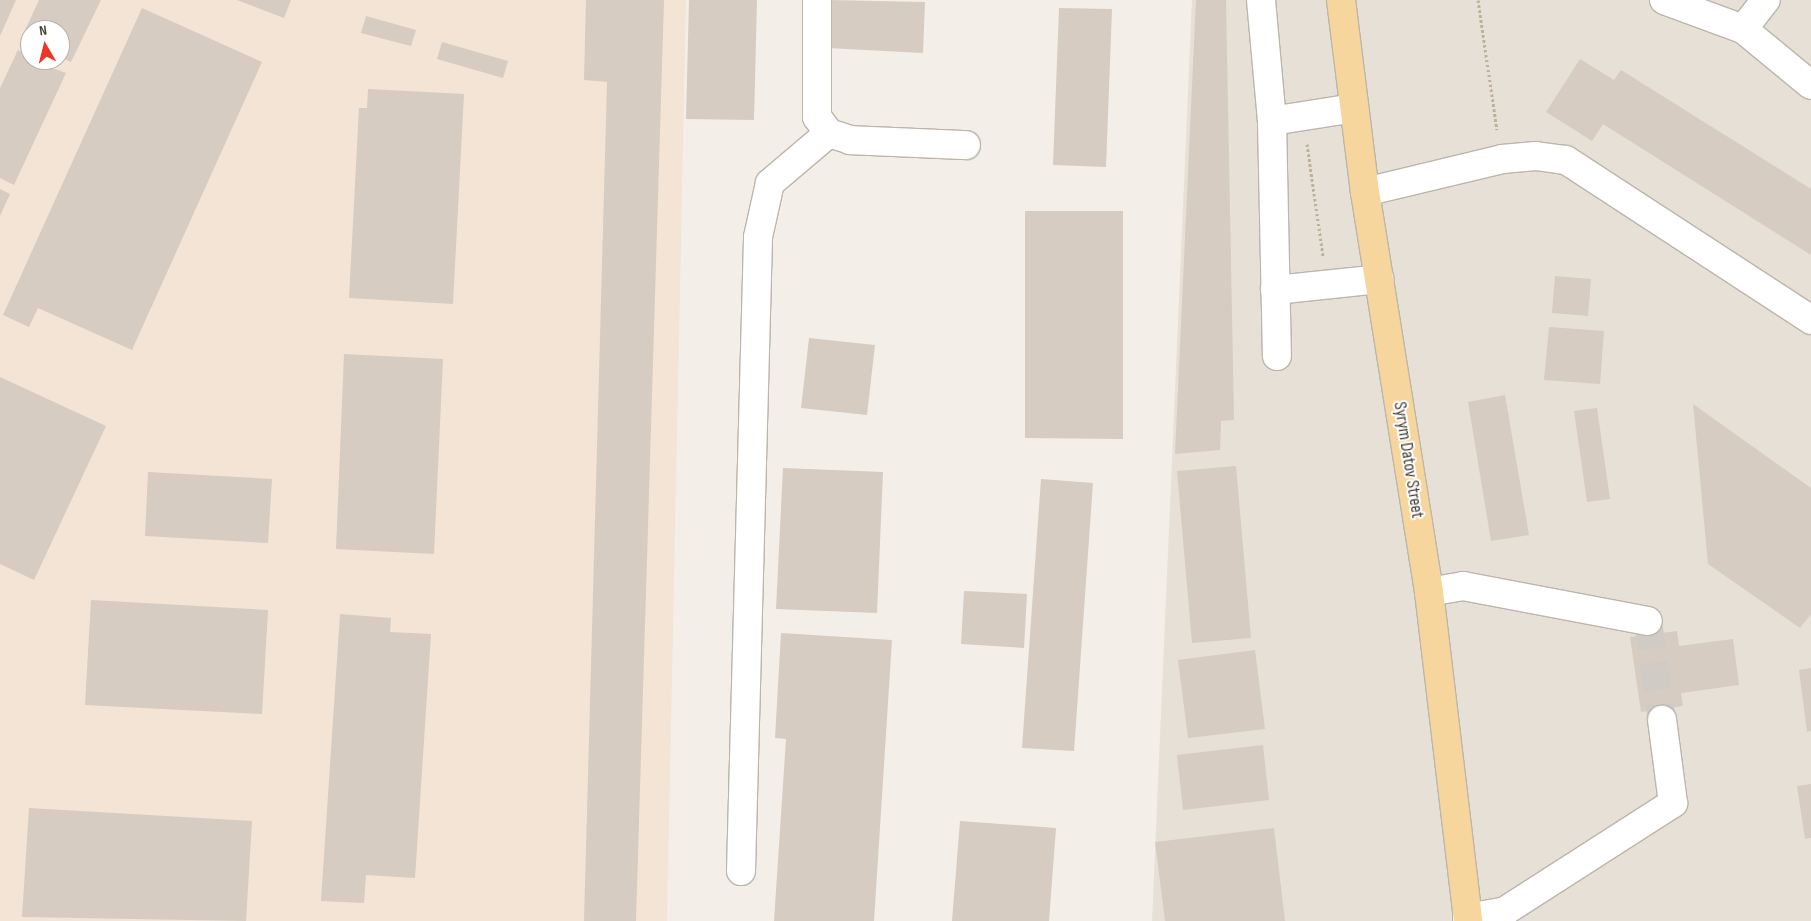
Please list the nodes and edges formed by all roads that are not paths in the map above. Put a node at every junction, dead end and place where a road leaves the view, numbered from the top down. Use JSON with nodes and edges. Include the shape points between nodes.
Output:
{"nodes":[{"id":1,"x":817,"y":0,"type":"edge"},
{"id":2,"x":1261,"y":0,"type":"edge"},
{"id":3,"x":1342,"y":0,"type":"edge"},
{"id":4,"x":1664,"y":0,"type":"edge"},
{"id":5,"x":1766,"y":0,"type":"edge"},
{"id":6,"x":1743,"y":29,"type":"junction"},
{"id":7,"x":1811,"y":86,"type":"edge"},
{"id":8,"x":1354,"y":108,"type":"junction"},
{"id":9,"x":1272,"y":121,"type":"junction"},
{"id":10,"x":829,"y":134,"type":"junction"},
{"id":11,"x":966,"y":145,"type":"dead end"},
{"id":12,"x":1364,"y":192,"type":"junction"},
{"id":13,"x":1378,"y":279,"type":"junction"},
{"id":14,"x":1275,"y":290,"type":"junction"},
{"id":15,"x":1811,"y":320,"type":"edge"},
{"id":16,"x":1277,"y":356,"type":"dead end"},
{"id":17,"x":1430,"y":592,"type":"junction"},
{"id":18,"x":1648,"y":621,"type":"dead end"},
{"id":19,"x":1662,"y":720,"type":"tunnel mouth"},
{"id":20,"x":741,"y":871,"type":"dead end"},
{"id":21,"x":1468,"y":919,"type":"edge"}],
"edges":[{"from":1,"to":10,"type":"lane","via":[[817,117]]},
{"from":2,"to":9,"type":"lane"},
{"from":3,"to":8,"type":"main road","name":"Syrym Datov Street"},
{"from":4,"to":6,"type":"lane"},
{"from":5,"to":6,"type":"lane"},
{"from":6,"to":7,"type":"lane"},
{"from":8,"to":9,"type":"lane"},
{"from":8,"to":12,"type":"main road","name":"Syrym Datov Street"},
{"from":9,"to":14,"type":"lane"},
{"from":10,"to":11,"type":"lane","via":[[850,140]]},
{"from":10,"to":20,"type":"lane","via":[[770,182],[758,237]]},
{"from":12,"to":13,"type":"main road","name":"Syrym Datov Street"},
{"from":12,"to":15,"type":"lane","via":[[1502,159],[1536,156],[1566,160]]},
{"from":13,"to":14,"type":"lane"},
{"from":13,"to":17,"type":"main road","name":"Syrym Datov Street"},
{"from":14,"to":16,"type":"lane"},
{"from":17,"to":18,"type":"lane","via":[[1463,586]]},
{"from":17,"to":21,"type":"main road","name":"Syrym Datov Street"},
{"from":19,"to":21,"type":"lane","via":[[1673,803],[1505,911]]}]}
